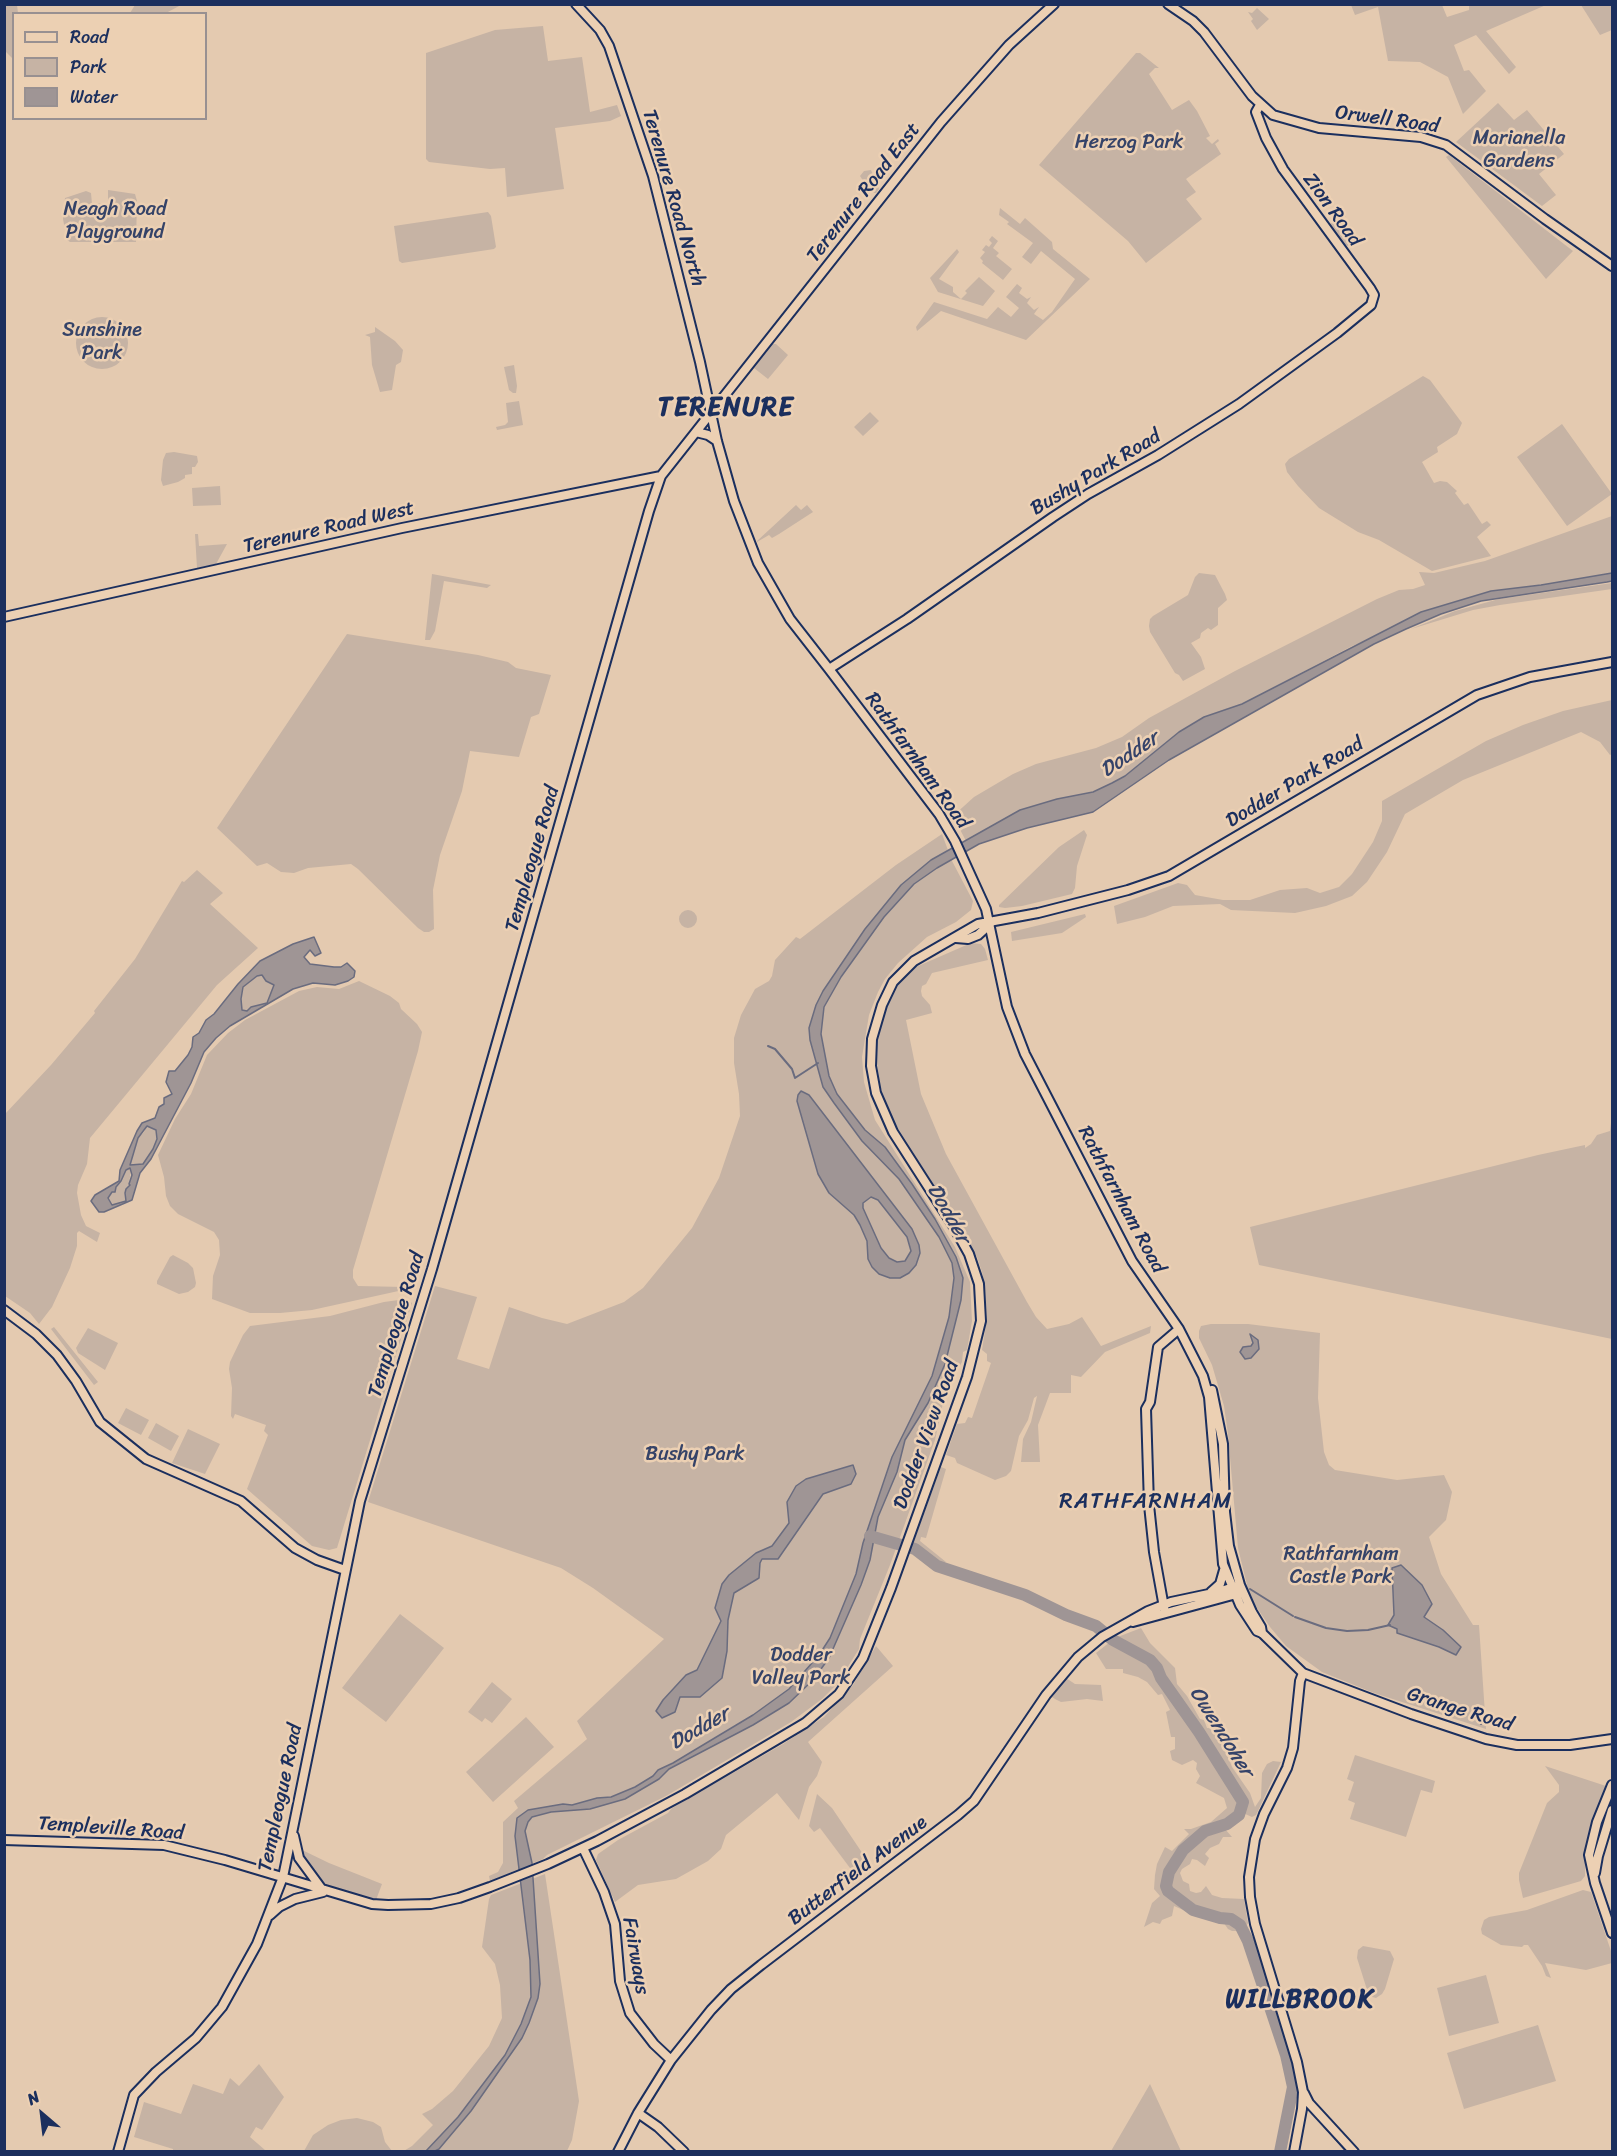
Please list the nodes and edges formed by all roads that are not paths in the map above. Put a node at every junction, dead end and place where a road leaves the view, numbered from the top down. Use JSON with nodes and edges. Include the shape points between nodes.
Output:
{"nodes":[{"id":1,"x":576,"y":4,"type":"edge"},
{"id":2,"x":1054,"y":4,"type":"edge"},
{"id":3,"x":1168,"y":4,"type":"edge"},
{"id":4,"x":1260,"y":105,"type":"junction"},
{"id":5,"x":1273,"y":115,"type":"junction"},
{"id":6,"x":1266,"y":138,"type":"junction"},
{"id":7,"x":1612,"y":266,"type":"edge"},
{"id":8,"x":1373,"y":299,"type":"joint"},
{"id":9,"x":711,"y":412,"type":"junction"},
{"id":10,"x":696,"y":432,"type":"junction"},
{"id":11,"x":717,"y":441,"type":"junction"},
{"id":12,"x":661,"y":476,"type":"junction"},
{"id":13,"x":4,"y":617,"type":"edge"},
{"id":14,"x":1612,"y":662,"type":"edge"},
{"id":15,"x":830,"y":669,"type":"junction"},
{"id":16,"x":990,"y":924,"type":"junction"},
{"id":17,"x":4,"y":1310,"type":"edge"},
{"id":18,"x":1179,"y":1329,"type":"junction"},
{"id":19,"x":1224,"y":1569,"type":"junction"},
{"id":20,"x":345,"y":1570,"type":"junction"},
{"id":21,"x":1237,"y":1590,"type":"junction"},
{"id":22,"x":1209,"y":1593,"type":"junction"},
{"id":23,"x":1164,"y":1609,"type":"junction"},
{"id":24,"x":1303,"y":1673,"type":"junction"},
{"id":25,"x":1612,"y":1739,"type":"edge"},
{"id":26,"x":1612,"y":1785,"type":"edge"},
{"id":27,"x":1612,"y":1809,"type":"edge"},
{"id":28,"x":292,"y":1829,"type":"junction"},
{"id":29,"x":4,"y":1840,"type":"edge"},
{"id":30,"x":583,"y":1848,"type":"junction"},
{"id":31,"x":283,"y":1877,"type":"junction"},
{"id":32,"x":515,"y":1878,"type":"joint"},
{"id":33,"x":1594,"y":1880,"type":"junction"},
{"id":34,"x":325,"y":1890,"type":"junction"},
{"id":35,"x":268,"y":1916,"type":"junction"},
{"id":36,"x":1612,"y":1933,"type":"edge"},
{"id":37,"x":671,"y":2060,"type":"junction"},
{"id":38,"x":1303,"y":2092,"type":"junction"},
{"id":39,"x":1303,"y":2106,"type":"junction"},
{"id":40,"x":638,"y":2113,"type":"junction"},
{"id":41,"x":1317,"y":2113,"type":"junction"},
{"id":42,"x":118,"y":2151,"type":"edge"},
{"id":43,"x":618,"y":2151,"type":"edge"},
{"id":44,"x":684,"y":2151,"type":"edge"},
{"id":45,"x":1294,"y":2151,"type":"edge"},
{"id":46,"x":1354,"y":2151,"type":"edge"}],
"edges":[{"from":1,"to":9,"type":"main road","name":"Terenure Road North","via":[[609,46],[653,176]]},
{"from":2,"to":9,"type":"main road","name":"Terenure Road East","via":[[1009,45],[941,122]]},
{"from":3,"to":4,"type":"main road","name":"Orwell Road","via":[[1204,32]]},
{"from":4,"to":5,"type":"main road","name":"Orwell Road"},
{"from":4,"to":6,"type":"main road","name":"Zion Road","via":[[1256,112]]},
{"from":5,"to":6,"type":"main road"},
{"from":5,"to":7,"type":"main road","name":"Orwell Road","via":[[1319,128],[1421,137],[1446,145]]},
{"from":6,"to":8,"type":"main road","name":"Zion Road","via":[[1283,169],[1370,288]]},
{"from":8,"to":15,"type":"main road","name":"Bushy Park Road","via":[[1366,310],[1239,404],[1090,493]]},
{"from":9,"to":10,"type":"main road","name":"Terenure Road East"},
{"from":9,"to":11,"type":"main road","name":"Rathfarnham Road"},
{"from":10,"to":11,"type":"main road"},
{"from":10,"to":12,"type":"main road","name":"Terenure Road East"},
{"from":11,"to":15,"type":"main road","name":"Rathfarnham Road","via":[[758,563],[790,619]]},
{"from":12,"to":13,"type":"main road","name":"Terenure Road West","via":[[402,528]]},
{"from":12,"to":20,"type":"main road","name":"Templeogue Road","via":[[432,1269],[360,1501]]},
{"from":14,"to":16,"type":"main road","name":"Dodder Park Road","via":[[1530,677],[1477,695],[1159,880]]},
{"from":15,"to":16,"type":"main road","name":"Rathfarnham Road","via":[[939,814],[963,856]]},
{"from":16,"to":18,"type":"main road","name":"Rathfarnham Road","via":[[1007,1007],[1025,1054],[1132,1261]]},
{"from":16,"to":30,"type":"main road","name":"Dodder View Road","via":[[978,935],[956,938],[914,961],[897,976],[879,1013],[871,1048],[872,1075],[882,1110],[965,1246],[981,1300],[980,1331],[967,1377],[863,1658],[829,1704],[798,1728],[695,1789]]},
{"from":17,"to":20,"type":"main road","via":[[57,1355],[100,1422],[146,1459],[241,1501],[295,1548]]},
{"from":18,"to":19,"type":"main road","name":"Rathfarnham Road","via":[[1209,1397]]},
{"from":18,"to":21,"type":"main road","name":"Rathfarnham Road","via":[[1201,1359],[1214,1396],[1223,1444],[1225,1512]]},
{"from":18,"to":23,"type":"main road","via":[[1158,1347],[1146,1410],[1148,1491]]},
{"from":19,"to":21,"type":"main road","name":"Rathfarnham Road"},
{"from":19,"to":22,"type":"main road","via":[[1220,1584]]},
{"from":20,"to":28,"type":"main road","name":"Templeogue Road"},
{"from":21,"to":22,"type":"main road","name":"Butterfield Avenue"},
{"from":21,"to":23,"type":"main road","name":"Butterfield Avenue"},
{"from":21,"to":24,"type":"main road","name":"Rathfarnham Road","via":[[1257,1631]]},
{"from":22,"to":23,"type":"main road","name":"Butterfield Avenue"},
{"from":23,"to":37,"type":"main road","name":"Butterfield Avenue","via":[[1135,1617],[1078,1657],[1052,1687],[974,1801],[731,1989]]},
{"from":24,"to":25,"type":"main road","name":"Grange Road","via":[[1497,1741],[1560,1745]]},
{"from":24,"to":38,"type":"main road","via":[[1293,1748],[1255,1839],[1249,1877],[1255,1924]]},
{"from":26,"to":33,"type":"main road","via":[[1589,1855]]},
{"from":27,"to":33,"type":"main road"},
{"from":28,"to":31,"type":"main road","name":"Templeogue Road"},
{"from":28,"to":34,"type":"main road","via":[[299,1858]]},
{"from":29,"to":31,"type":"main road","name":"Templeville Road","via":[[164,1845]]},
{"from":30,"to":32,"type":"main road","name":"Dodder View Road"},
{"from":30,"to":37,"type":"main road","name":"Fairways","via":[[615,1924],[620,1981],[630,2013]]},
{"from":31,"to":34,"type":"main road","name":"Templeville Road"},
{"from":31,"to":35,"type":"main road","name":"Templeogue Road"},
{"from":32,"to":34,"type":"main road","name":"Templeville Road","via":[[459,1898],[420,1905],[372,1904]]},
{"from":33,"to":36,"type":"main road"},
{"from":34,"to":35,"type":"main road","via":[[302,1896]]},
{"from":35,"to":42,"type":"main road","name":"Templeogue Road","via":[[238,1979],[209,2024],[134,2095]]},
{"from":37,"to":40,"type":"main road","name":"Butterfield Avenue"},
{"from":38,"to":39,"type":"main road"},
{"from":38,"to":41,"type":"main road"},
{"from":39,"to":41,"type":"main road"},
{"from":39,"to":45,"type":"main road"},
{"from":40,"to":43,"type":"main road","name":"Butterfield Avenue"},
{"from":40,"to":44,"type":"main road"},
{"from":41,"to":46,"type":"main road"}]}
